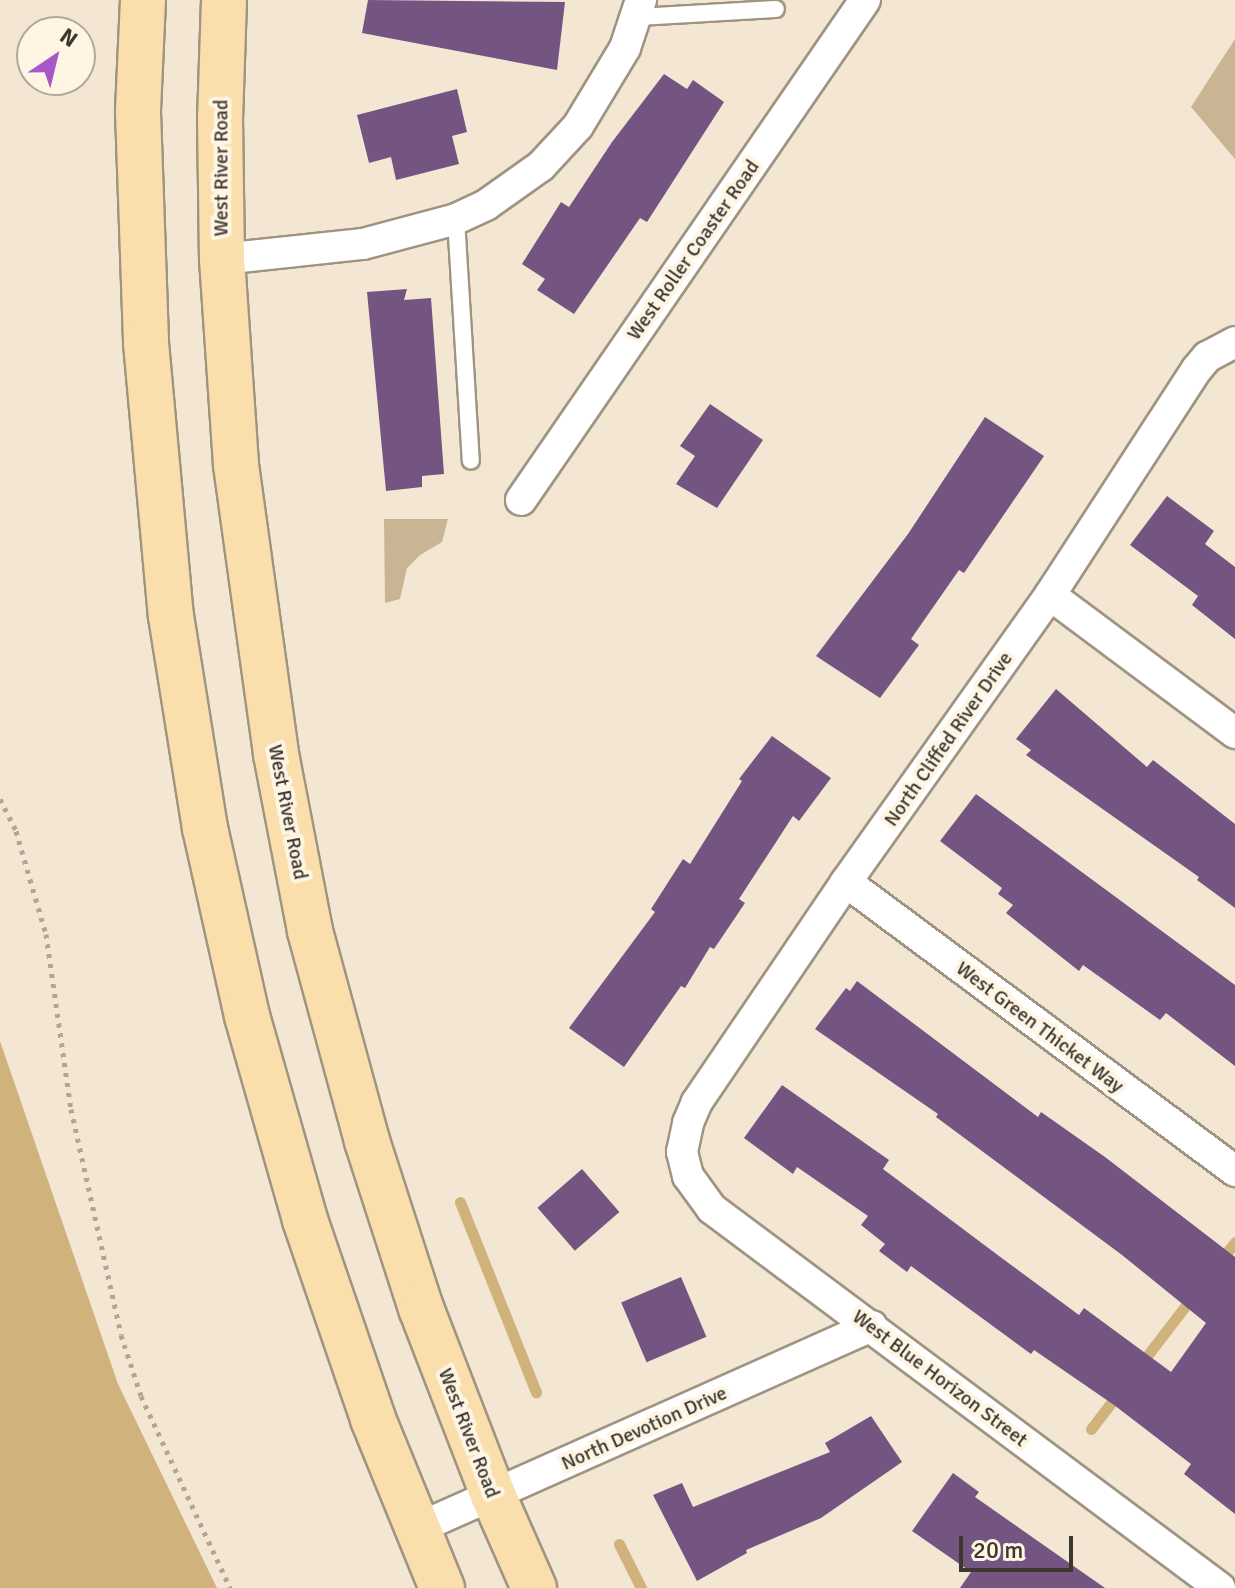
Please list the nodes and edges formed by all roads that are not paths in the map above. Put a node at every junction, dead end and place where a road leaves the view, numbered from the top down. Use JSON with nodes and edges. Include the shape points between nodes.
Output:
{"nodes":[{"id":1,"x":143,"y":0,"type":"edge"},
{"id":2,"x":224,"y":0,"type":"edge"},
{"id":3,"x":865,"y":0,"type":"edge"},
{"id":4,"x":639,"y":8,"type":"edge"},
{"id":5,"x":776,"y":9,"type":"dead end"},
{"id":6,"x":456,"y":219,"type":"junction"},
{"id":7,"x":222,"y":259,"type":"junction"},
{"id":8,"x":1235,"y":342,"type":"edge"},
{"id":9,"x":471,"y":461,"type":"dead end"},
{"id":10,"x":521,"y":500,"type":"dead end"},
{"id":11,"x":1050,"y":595,"type":"junction"},
{"id":12,"x":1235,"y":733,"type":"edge"},
{"id":13,"x":846,"y":882,"type":"junction"},
{"id":14,"x":670,"y":1152,"type":"joint"},
{"id":15,"x":1235,"y":1171,"type":"edge"},
{"id":16,"x":872,"y":1326,"type":"junction"},
{"id":17,"x":493,"y":1495,"type":"junction"},
{"id":18,"x":416,"y":1529,"type":"junction"},
{"id":19,"x":442,"y":1588,"type":"edge"},
{"id":20,"x":534,"y":1588,"type":"edge"},
{"id":21,"x":1220,"y":1588,"type":"edge"}],
"edges":[{"from":1,"to":18,"type":"main road","via":[[138,112],[147,358],[171,616],[203,814],[247,1016],[305,1220]]},
{"from":2,"to":7,"type":"main road","name":"West River Road"},
{"from":3,"to":10,"type":"street","name":"West Roller Coaster Road"},
{"from":4,"to":5,"type":"lane"},
{"from":4,"to":6,"type":"street","via":[[596,100],[559,148],[515,187]]},
{"from":6,"to":7,"type":"street","via":[[363,244]]},
{"from":6,"to":9,"type":"lane"},
{"from":7,"to":17,"type":"main road","name":"West River Road","via":[[236,465],[252,597],[310,931],[367,1141],[421,1308]]},
{"from":8,"to":11,"type":"street","name":"North Cliffed River Drive","via":[[1197,369]]},
{"from":11,"to":12,"type":"street"},
{"from":11,"to":13,"type":"street","name":"North Cliffed River Drive"},
{"from":13,"to":14,"type":"street","name":"North Cliffed River Drive","via":[[697,1102]]},
{"from":13,"to":15,"type":"street","name":"West Green Thicket Way"},
{"from":14,"to":16,"type":"street","name":"West Blue Horizon Street","via":[[712,1209]]},
{"from":16,"to":17,"type":"street","name":"North Devotion Drive"},
{"from":16,"to":21,"type":"street","name":"West Blue Horizon Street"},
{"from":17,"to":18,"type":"street","name":"North Devotion Drive"},
{"from":17,"to":20,"type":"main road","name":"West River Road"},
{"from":18,"to":19,"type":"main road"}]}
